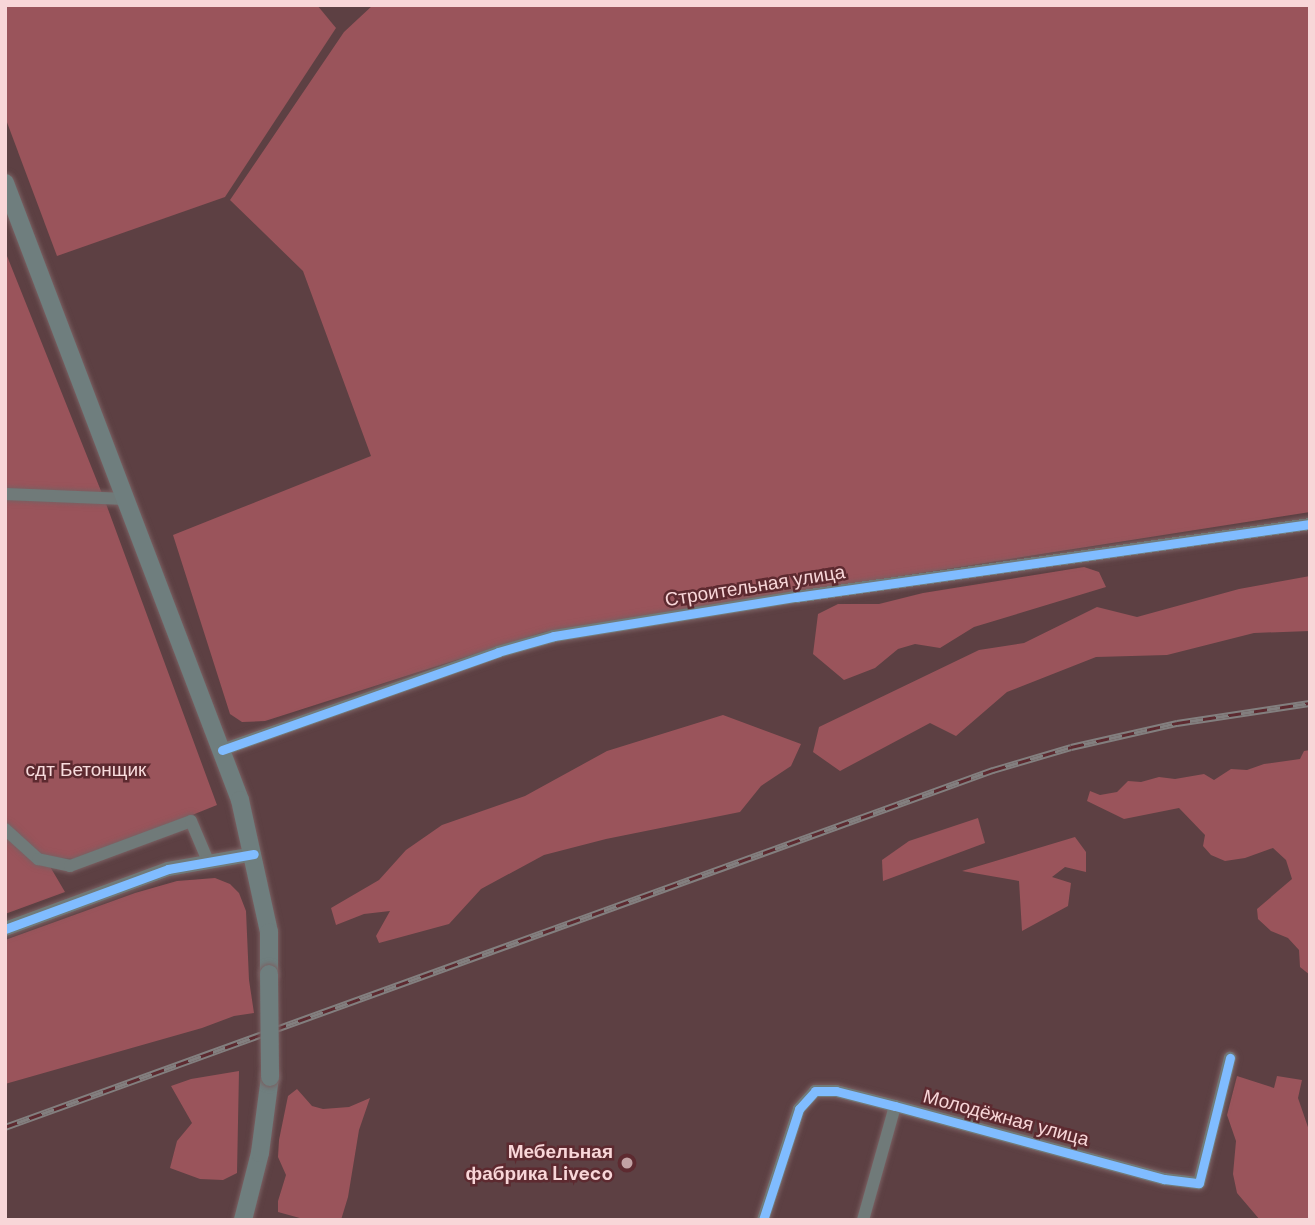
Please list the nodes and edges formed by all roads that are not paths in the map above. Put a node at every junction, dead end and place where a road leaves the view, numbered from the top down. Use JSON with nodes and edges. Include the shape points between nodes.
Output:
{"nodes":[{"id":1,"x":5,"y":183,"type":"edge"},
{"id":2,"x":5,"y":494,"type":"edge"},
{"id":3,"x":126,"y":499,"type":"junction"},
{"id":4,"x":1310,"y":524,"type":"edge"},
{"id":5,"x":222,"y":750,"type":"junction"},
{"id":6,"x":6,"y":828,"type":"edge"},
{"id":7,"x":254,"y":854,"type":"junction"},
{"id":8,"x":208,"y":861,"type":"junction"},
{"id":9,"x":5,"y":929,"type":"edge"},
{"id":10,"x":1230,"y":1058,"type":"dead end"},
{"id":11,"x":895,"y":1106,"type":"junction"},
{"id":12,"x":243,"y":1220,"type":"edge"},
{"id":13,"x":763,"y":1220,"type":"edge"},
{"id":14,"x":863,"y":1220,"type":"edge"}],
"edges":[{"from":1,"to":3,"type":"main road"},
{"from":2,"to":3,"type":"street"},
{"from":3,"to":5,"type":"main road"},
{"from":4,"to":5,"type":"street","name":"Строительная улица","via":[[554,636]]},
{"from":5,"to":7,"type":"main road"},
{"from":6,"to":8,"type":"street","via":[[38,859],[71,866],[191,821]]},
{"from":7,"to":8,"type":"street"},
{"from":7,"to":12,"type":"main road","bridge":true,"via":[[269,932],[270,1077],[260,1153]]},
{"from":8,"to":9,"type":"street","via":[[168,869]]},
{"from":10,"to":11,"type":"street","name":"Молодёжная улица","via":[[1199,1183],[1164,1179]]},
{"from":11,"to":13,"type":"street","name":"Молодёжная улица","via":[[835,1091],[815,1091],[799,1110]]},
{"from":11,"to":14,"type":"street","name":"Молодёжная улица"}]}
